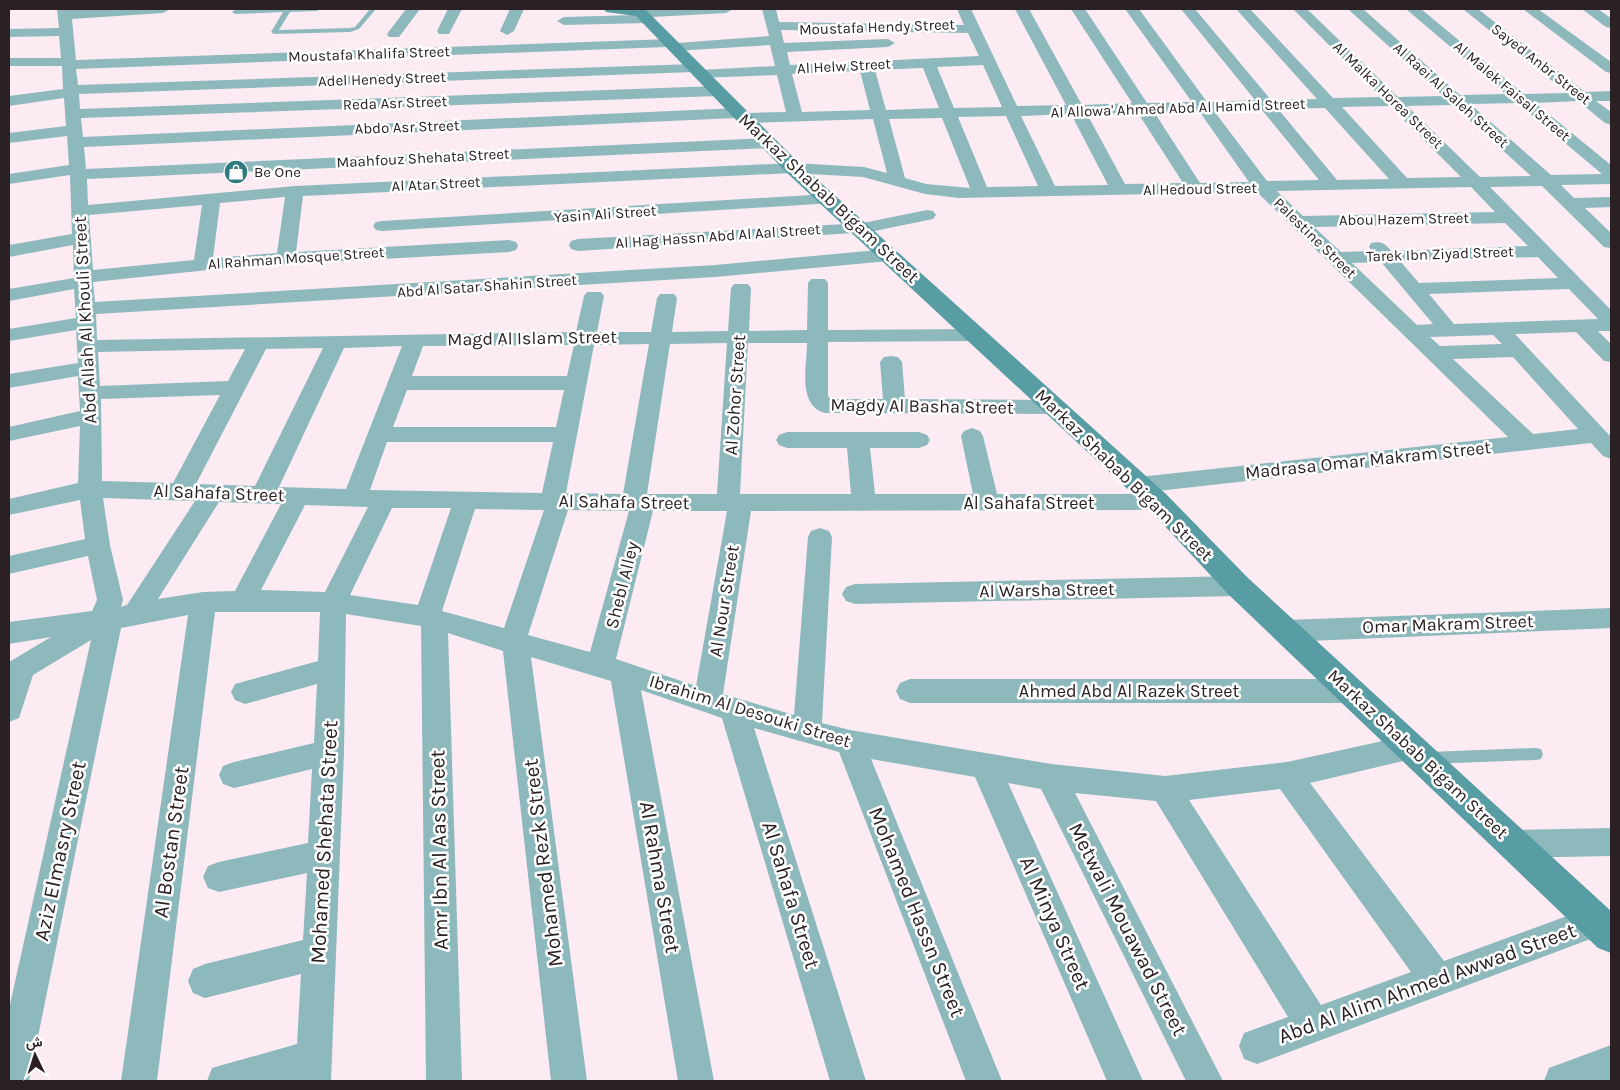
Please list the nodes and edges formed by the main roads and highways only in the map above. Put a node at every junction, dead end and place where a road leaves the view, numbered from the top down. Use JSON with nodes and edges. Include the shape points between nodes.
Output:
{"nodes":[{"id":1,"x":611,"y":9,"type":"edge"},
{"id":2,"x":642,"y":13,"type":"edge"},
{"id":3,"x":1606,"y":928,"type":"edge"}],
"edges":[{"from":1,"to":2,"type":"main road"},
{"from":2,"to":3,"type":"main road","name":"Markaz Shabab Bigam Street","via":[[793,168],[1158,502],[1238,586],[1349,692]]}]}
